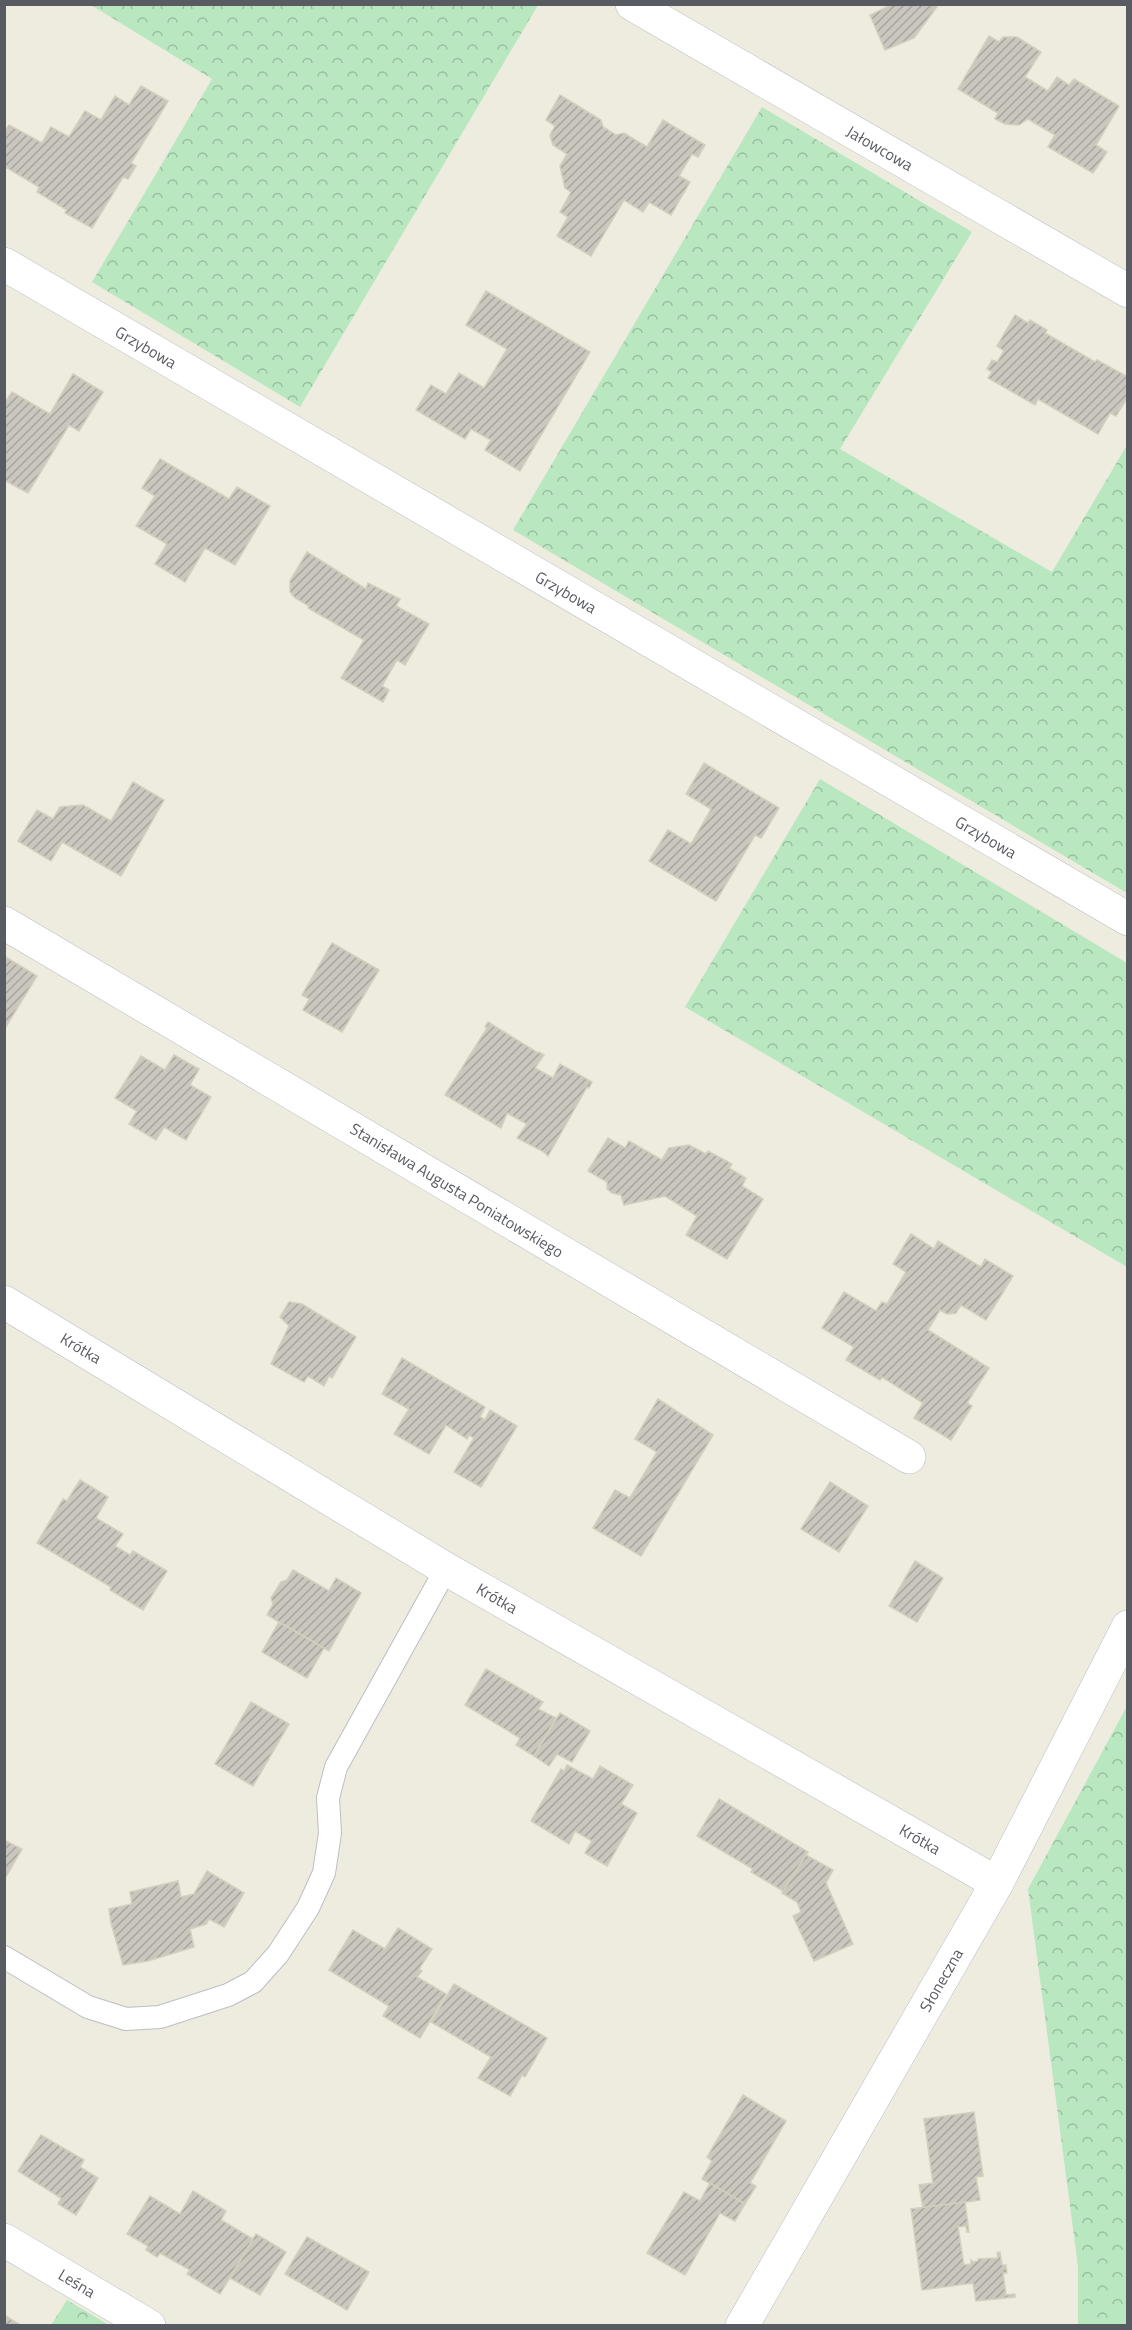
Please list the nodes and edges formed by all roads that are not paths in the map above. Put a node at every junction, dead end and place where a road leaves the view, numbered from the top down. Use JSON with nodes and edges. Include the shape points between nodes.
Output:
{"nodes":[{"id":1,"x":632,"y":4,"type":"edge"},
{"id":2,"x":4,"y":264,"type":"edge"},
{"id":3,"x":1128,"y":291,"type":"edge"},
{"id":4,"x":1128,"y":920,"type":"edge"},
{"id":5,"x":4,"y":923,"type":"edge"},
{"id":6,"x":4,"y":1302,"type":"edge"},
{"id":7,"x":909,"y":1457,"type":"dead end"},
{"id":8,"x":446,"y":1569,"type":"junction"},
{"id":9,"x":1128,"y":1627,"type":"edge"},
{"id":10,"x":997,"y":1882,"type":"junction"},
{"id":11,"x":4,"y":1957,"type":"edge"},
{"id":12,"x":4,"y":2240,"type":"edge"},
{"id":13,"x":149,"y":2325,"type":"edge"},
{"id":14,"x":742,"y":2325,"type":"edge"}],
"edges":[{"from":1,"to":3,"type":"street","name":"Jałowcowa"},
{"from":2,"to":4,"type":"street","name":"Grzybowa"},
{"from":5,"to":7,"type":"street","name":"Stanisława Augusta Poniatowskiego"},
{"from":6,"to":8,"type":"street","name":"Krótka"},
{"from":8,"to":10,"type":"street","name":"Krótka"},
{"from":8,"to":11,"type":"lane","via":[[336,1767],[328,1798],[330,1833],[324,1873],[308,1908],[278,1954],[253,1982],[228,1995],[160,2017],[126,2019],[88,2007]]},
{"from":9,"to":10,"type":"street","name":"Słoneczna"},
{"from":10,"to":14,"type":"street","name":"Słoneczna"},
{"from":12,"to":13,"type":"street","name":"Leśna"}]}
